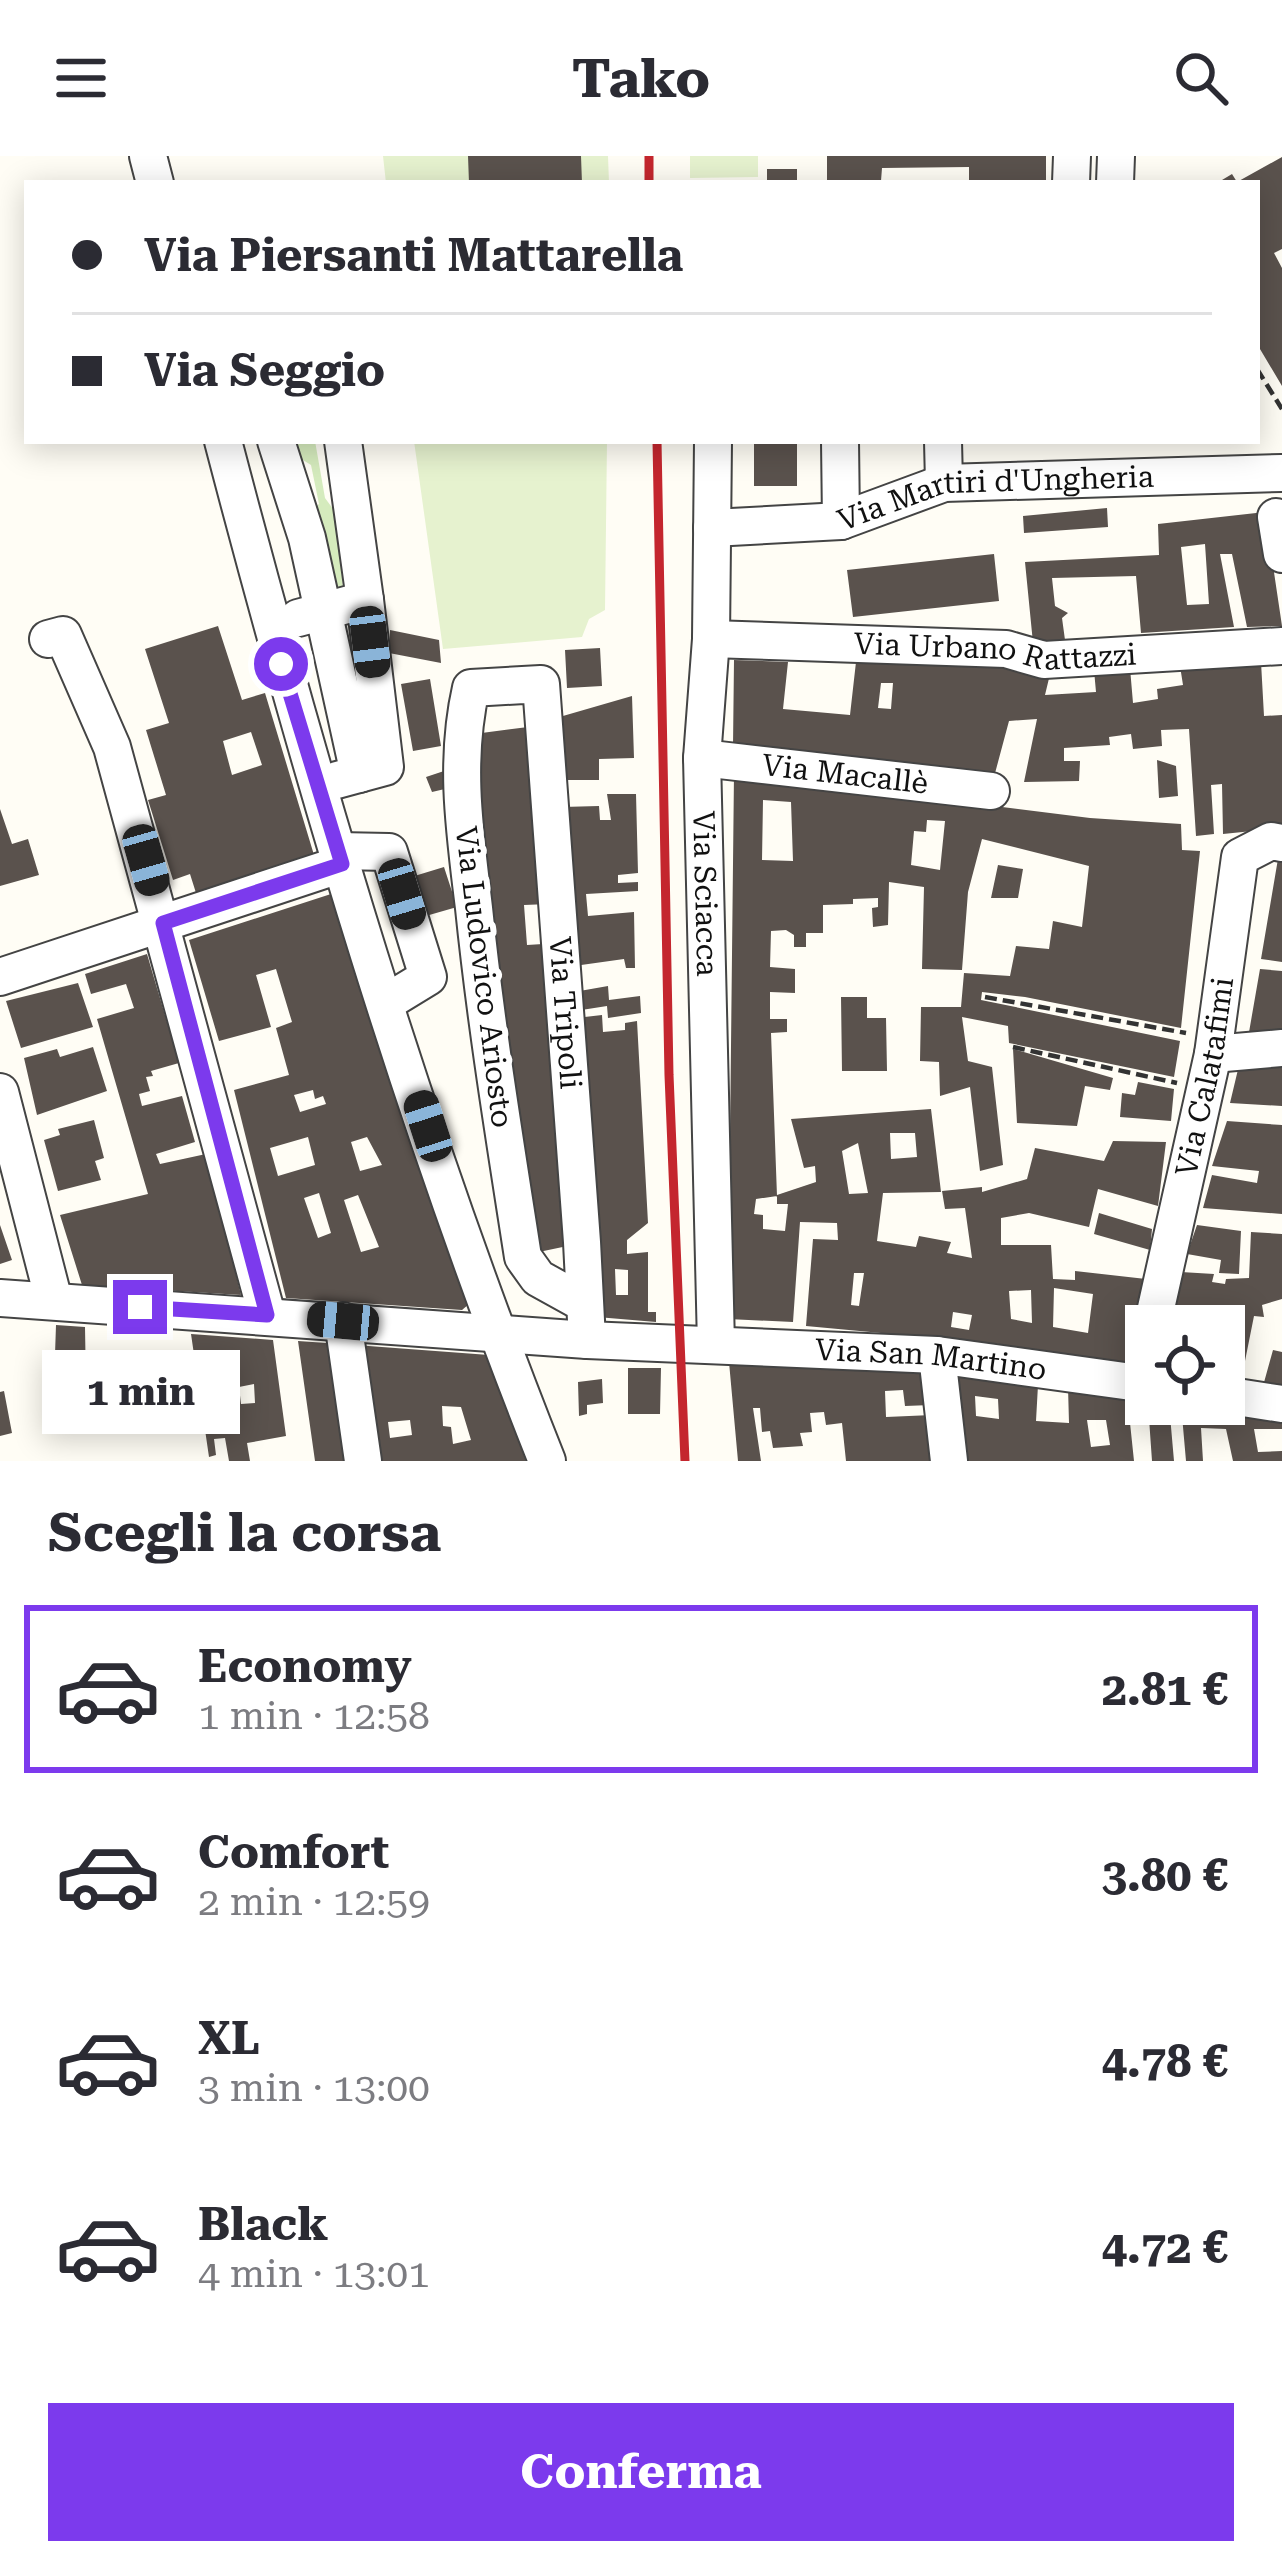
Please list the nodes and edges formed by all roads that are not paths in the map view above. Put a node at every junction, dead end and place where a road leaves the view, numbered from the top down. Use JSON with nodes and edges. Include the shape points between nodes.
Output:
{"nodes":[{"id":1,"x":224,"y":444,"type":"edge"},
{"id":2,"x":277,"y":444,"type":"edge"},
{"id":3,"x":343,"y":444,"type":"edge"},
{"id":4,"x":713,"y":444,"type":"edge"},
{"id":5,"x":840,"y":444,"type":"edge"},
{"id":6,"x":943,"y":444,"type":"edge"},
{"id":7,"x":1282,"y":473,"type":"edge"},
{"id":8,"x":944,"y":484,"type":"junction"},
{"id":9,"x":1276,"y":517,"type":"dead end"},
{"id":10,"x":841,"y":521,"type":"junction"},
{"id":11,"x":712,"y":528,"type":"junction"},
{"id":12,"x":1282,"y":554,"type":"edge"},
{"id":13,"x":365,"y":600,"type":"junction"},
{"id":14,"x":322,"y":611,"type":"junction"},
{"id":15,"x":271,"y":624,"type":"junction"},
{"id":16,"x":48,"y":639,"type":"dead end"},
{"id":17,"x":710,"y":639,"type":"junction"},
{"id":18,"x":1282,"y":646,"type":"edge"},
{"id":19,"x":541,"y":684,"type":"joint"},
{"id":20,"x":702,"y":758,"type":"junction"},
{"id":21,"x":359,"y":774,"type":"junction"},
{"id":22,"x":316,"y":785,"type":"junction"},
{"id":23,"x":991,"y":791,"type":"dead end"},
{"id":24,"x":1276,"y":842,"type":"edge"},
{"id":25,"x":340,"y":857,"type":"junction"},
{"id":26,"x":163,"y":923,"type":"junction"},
{"id":27,"x":0,"y":977,"type":"edge"},
{"id":28,"x":1282,"y":1048,"type":"edge"},
{"id":29,"x":1211,"y":1060,"type":"junction"},
{"id":30,"x":0,"y":1092,"type":"edge"},
{"id":31,"x":0,"y":1298,"type":"edge"},
{"id":32,"x":54,"y":1301,"type":"junction"},
{"id":33,"x":1158,"y":1305,"type":"edge"},
{"id":34,"x":267,"y":1315,"type":"junction"},
{"id":35,"x":343,"y":1321,"type":"junction"},
{"id":36,"x":586,"y":1322,"type":"junction"},
{"id":37,"x":496,"y":1333,"type":"junction"},
{"id":38,"x":716,"y":1345,"type":"junction"},
{"id":39,"x":937,"y":1355,"type":"junction"},
{"id":40,"x":1125,"y":1371,"type":"edge"},
{"id":41,"x":1245,"y":1398,"type":"edge"},
{"id":42,"x":1282,"y":1404,"type":"edge"},
{"id":43,"x":362,"y":1461,"type":"edge"},
{"id":44,"x":547,"y":1461,"type":"edge"},
{"id":45,"x":949,"y":1461,"type":"edge"}],
"edges":[{"from":1,"to":15,"type":"street"},
{"from":2,"to":14,"type":"street"},
{"from":3,"to":13,"type":"street"},
{"from":4,"to":11,"type":"street","name":"Via Sciacca"},
{"from":5,"to":10,"type":"street"},
{"from":6,"to":8,"type":"street"},
{"from":7,"to":8,"type":"street","name":"Via Martiri d'Ungheria"},
{"from":8,"to":10,"type":"street","name":"Via Martiri d'Ungheria"},
{"from":9,"to":12,"type":"street"},
{"from":10,"to":11,"type":"street","name":"Via Martiri d'Ungheria"},
{"from":11,"to":17,"type":"street","name":"Via Sciacca"},
{"from":13,"to":14,"type":"street"},
{"from":13,"to":21,"type":"street","via":[[385,767]]},
{"from":14,"to":15,"type":"street"},
{"from":14,"to":21,"type":"street"},
{"from":15,"to":22,"type":"street"},
{"from":16,"to":26,"type":"street","via":[[63,635],[112,747]]},
{"from":17,"to":18,"type":"street","name":"Via Urbano Rattazzi","via":[[1006,649],[1044,659]]},
{"from":17,"to":20,"type":"street","name":"Via Sciacca"},
{"from":19,"to":36,"type":"street","name":"Via Tripoli"},
{"from":19,"to":36,"type":"street","name":"Via Ludovico Ariosto","via":[[471,688],[460,777],[484,1007],[523,1257]]},
{"from":20,"to":23,"type":"street","name":"Via Macallè"},
{"from":20,"to":38,"type":"street","name":"Via Sciacca"},
{"from":21,"to":22,"type":"street"},
{"from":22,"to":25,"type":"street"},
{"from":24,"to":29,"type":"street","name":"Via Calatafimi","via":[[1240,857]]},
{"from":25,"to":26,"type":"street"},
{"from":25,"to":37,"type":"street","via":[[389,852],[428,977],[387,1002]]},
{"from":26,"to":27,"type":"street"},
{"from":26,"to":34,"type":"street"},
{"from":28,"to":29,"type":"street"},
{"from":29,"to":33,"type":"street","name":"Via Calatafimi"},
{"from":30,"to":32,"type":"street"},
{"from":31,"to":32,"type":"street","name":"Via San Martino"},
{"from":32,"to":34,"type":"street","name":"Via San Martino"},
{"from":34,"to":35,"type":"street","name":"Via San Martino"},
{"from":35,"to":37,"type":"street","name":"Via San Martino"},
{"from":35,"to":43,"type":"street"},
{"from":36,"to":37,"type":"street","name":"Via San Martino"},
{"from":36,"to":38,"type":"street","name":"Via San Martino"},
{"from":37,"to":44,"type":"street"},
{"from":38,"to":39,"type":"street","name":"Via San Martino"},
{"from":39,"to":40,"type":"street","name":"Via San Martino"},
{"from":39,"to":45,"type":"street"},
{"from":41,"to":42,"type":"street"}]}
